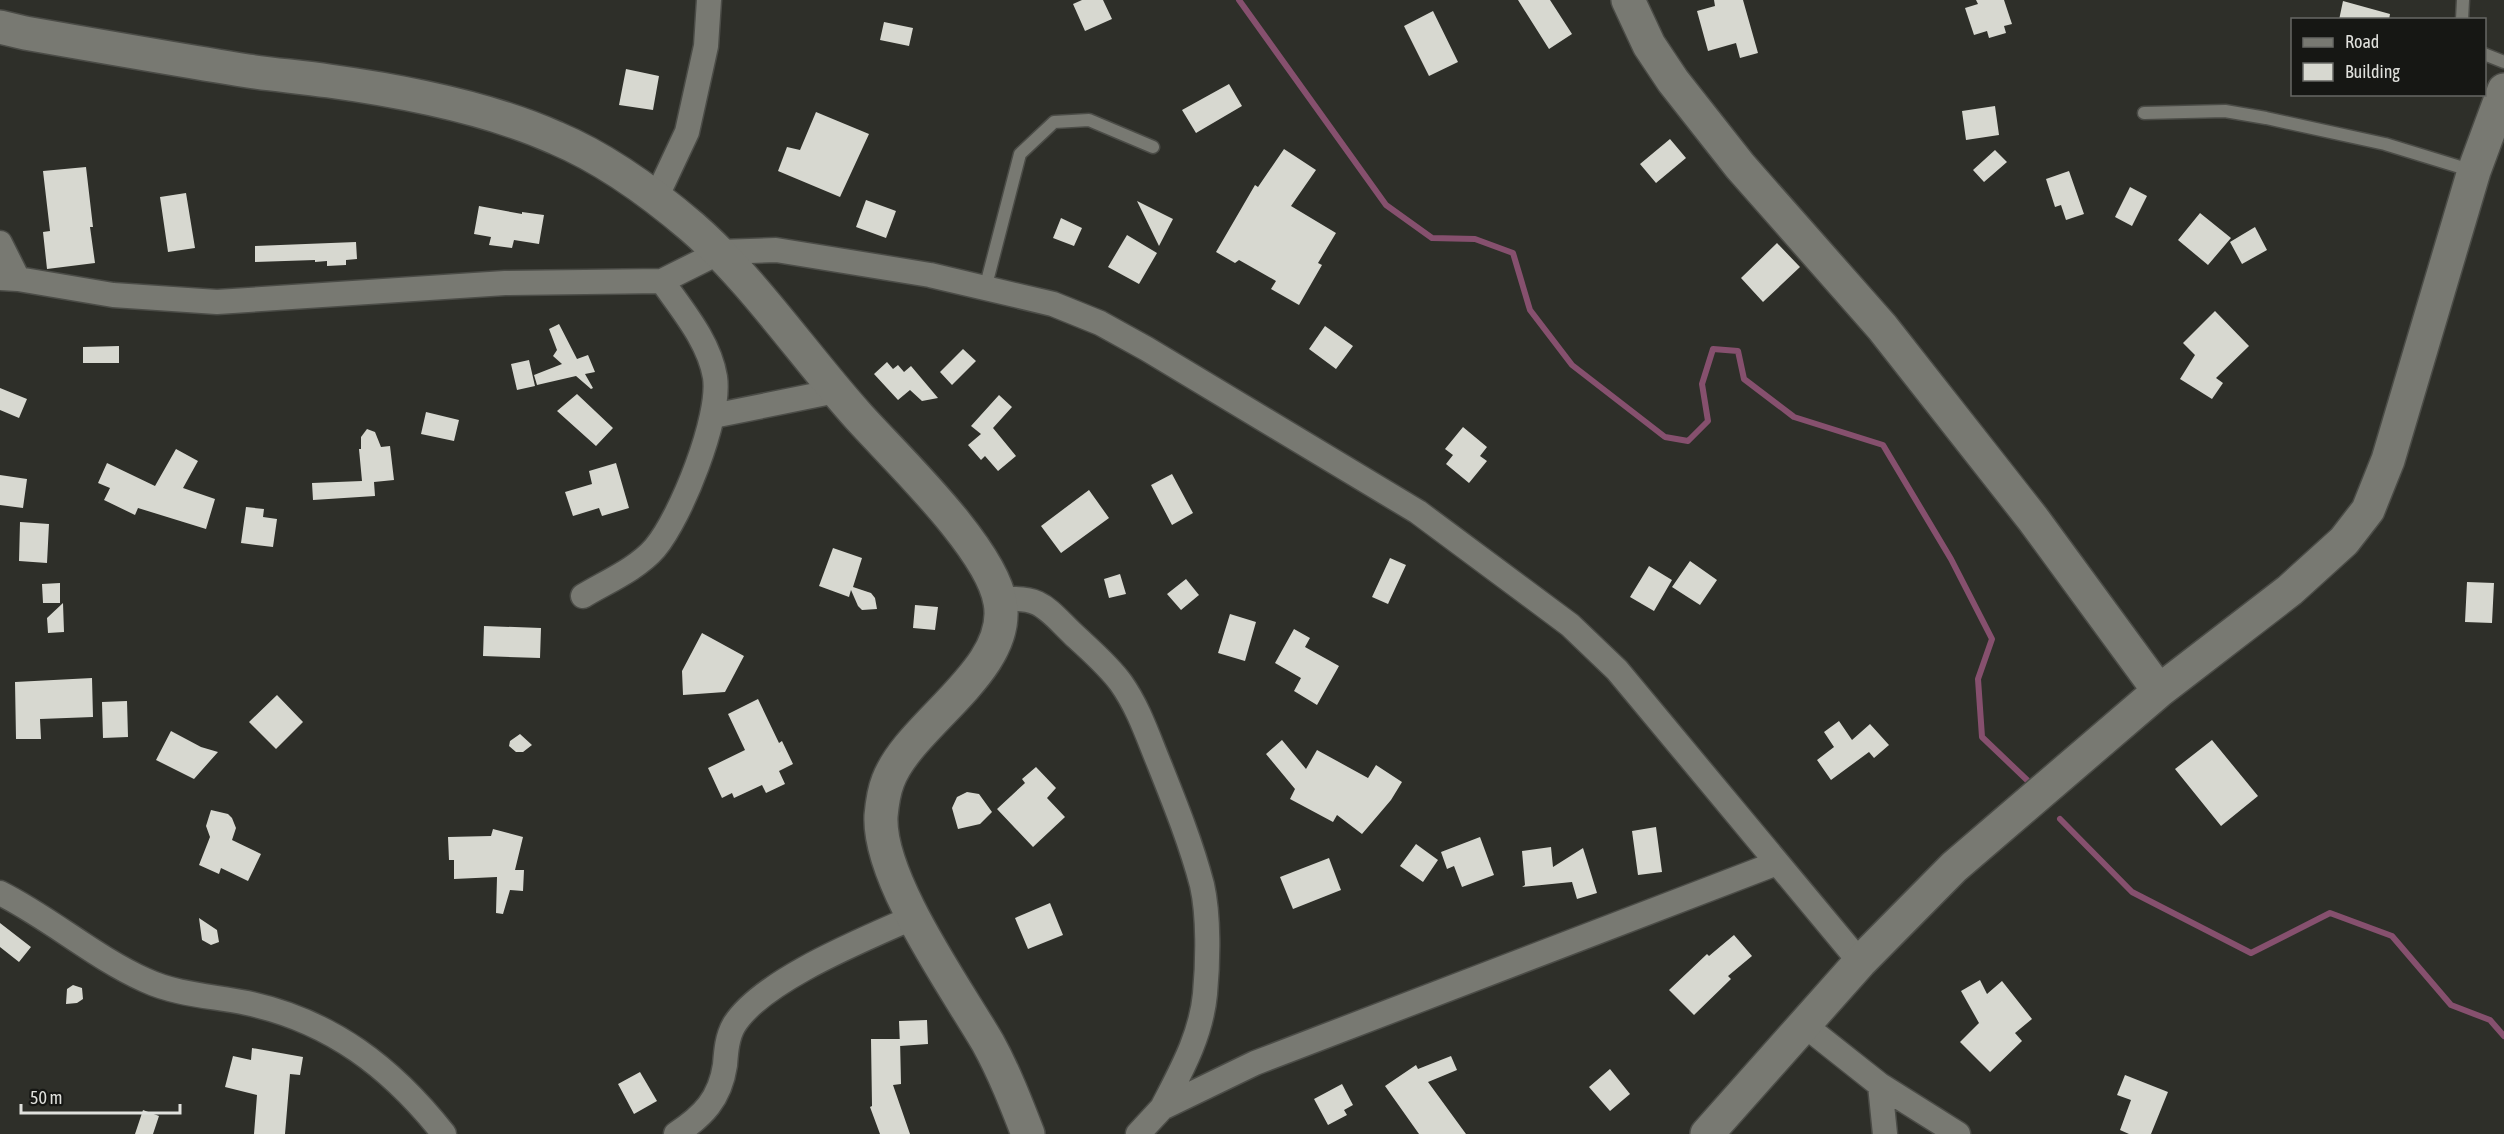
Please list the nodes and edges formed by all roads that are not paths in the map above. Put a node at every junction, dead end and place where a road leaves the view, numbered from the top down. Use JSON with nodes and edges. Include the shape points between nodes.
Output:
{"nodes":[{"id":1,"x":709,"y":0,"type":"edge"},
{"id":2,"x":1628,"y":0,"type":"edge"},
{"id":3,"x":2463,"y":0,"type":"edge"},
{"id":4,"x":2462,"y":18,"type":"edge"},
{"id":5,"x":0,"y":27,"type":"edge"},
{"id":6,"x":2486,"y":55,"type":"edge"},
{"id":7,"x":2504,"y":62,"type":"edge"},
{"id":8,"x":2504,"y":90,"type":"edge"},
{"id":9,"x":2144,"y":112,"type":"dead end"},
{"id":10,"x":1153,"y":147,"type":"dead end"},
{"id":11,"x":2474,"y":171,"type":"junction"},
{"id":12,"x":656,"y":198,"type":"junction"},
{"id":13,"x":0,"y":243,"type":"edge"},
{"id":14,"x":720,"y":252,"type":"junction"},
{"id":15,"x":9,"y":278,"type":"edge"},
{"id":16,"x":662,"y":281,"type":"junction"},
{"id":17,"x":985,"y":289,"type":"junction"},
{"id":18,"x":836,"y":391,"type":"junction"},
{"id":19,"x":713,"y":416,"type":"junction"},
{"id":20,"x":583,"y":596,"type":"dead end"},
{"id":21,"x":1000,"y":600,"type":"junction"},
{"id":22,"x":2159,"y":692,"type":"junction"},
{"id":23,"x":1778,"y":862,"type":"junction"},
{"id":24,"x":0,"y":893,"type":"edge"},
{"id":25,"x":914,"y":917,"type":"junction"},
{"id":26,"x":1860,"y":962,"type":"junction"},
{"id":27,"x":1803,"y":1024,"type":"junction"},
{"id":28,"x":1880,"y":1085,"type":"junction"},
{"id":29,"x":1162,"y":1108,"type":"junction"},
{"id":30,"x":444,"y":1134,"type":"edge"},
{"id":31,"x":676,"y":1134,"type":"edge"},
{"id":32,"x":1028,"y":1134,"type":"edge"},
{"id":33,"x":1138,"y":1134,"type":"edge"},
{"id":34,"x":1707,"y":1134,"type":"edge"},
{"id":35,"x":1885,"y":1134,"type":"edge"},
{"id":36,"x":1958,"y":1134,"type":"edge"}],
"edges":[{"from":1,"to":12,"type":"street","via":[[706,46],[687,132]]},
{"from":2,"to":22,"type":"street","via":[[1649,45],[1673,81],[1740,166],[1881,327],[2033,519]]},
{"from":3,"to":4,"type":"lane"},
{"from":5,"to":12,"type":"street","via":[[410,95],[493,116],[560,139],[626,176]]},
{"from":6,"to":7,"type":"lane"},
{"from":8,"to":11,"type":"street"},
{"from":9,"to":11,"type":"lane","via":[[2225,111],[2266,118],[2385,144]]},
{"from":10,"to":17,"type":"lane","via":[[1089,120],[1054,122],[1020,154]]},
{"from":11,"to":22,"type":"street","via":[[2388,460],[2368,510],[2321,564]]},
{"from":12,"to":14,"type":"street"},
{"from":13,"to":15,"type":"street"},
{"from":14,"to":16,"type":"street"},
{"from":14,"to":17,"type":"street","via":[[776,250],[930,275]]},
{"from":14,"to":18,"type":"street"},
{"from":15,"to":16,"type":"street","via":[[113,295],[218,302],[505,283]]},
{"from":16,"to":19,"type":"street","via":[[695,328],[709,356],[715,378]]},
{"from":17,"to":23,"type":"street","via":[[1053,304],[1100,323],[1418,512],[1504,574],[1570,625],[1617,670]]},
{"from":18,"to":19,"type":"street"},
{"from":18,"to":21,"type":"street","via":[[966,538],[990,573]]},
{"from":19,"to":20,"type":"street","via":[[680,505],[654,549]]},
{"from":21,"to":25,"type":"street","via":[[1002,617],[986,658],[972,680],[905,752],[888,778],[881,820],[884,840],[889,862]]},
{"from":21,"to":29,"type":"street","via":[[1024,598],[1039,603],[1121,683],[1142,721],[1199,876],[1205,910],[1202,1016],[1193,1047]]},
{"from":22,"to":26,"type":"street","via":[[1954,867]]},
{"from":23,"to":26,"type":"street"},
{"from":23,"to":29,"type":"street","via":[[1293,1046]]},
{"from":24,"to":30,"type":"street","via":[[145,980],[282,1013],[340,1037],[406,1090]]},
{"from":25,"to":31,"type":"street","via":[[791,978],[741,1014],[732,1028],[723,1076],[711,1105],[699,1119]]},
{"from":25,"to":32,"type":"street","via":[[990,1047]]},
{"from":26,"to":27,"type":"street"},
{"from":27,"to":28,"type":"street"},
{"from":27,"to":34,"type":"street"},
{"from":28,"to":35,"type":"street"},
{"from":28,"to":36,"type":"street"},
{"from":29,"to":33,"type":"street"}]}
